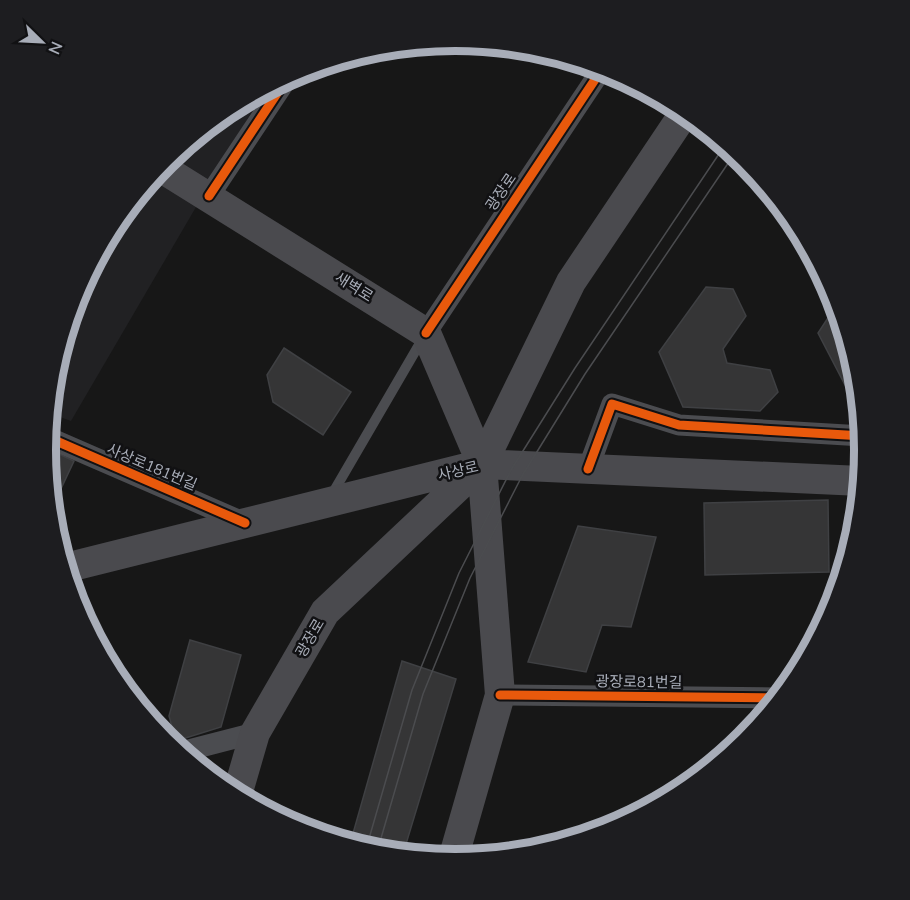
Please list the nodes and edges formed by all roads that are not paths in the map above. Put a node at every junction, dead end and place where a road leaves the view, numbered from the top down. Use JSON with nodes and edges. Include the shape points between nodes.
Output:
{"nodes":[{"id":1,"x":597,"y":77,"type":"edge"},
{"id":2,"x":278,"y":93,"type":"edge"},
{"id":3,"x":680,"y":120,"type":"edge"},
{"id":4,"x":169,"y":172,"type":"edge"},
{"id":5,"x":209,"y":196,"type":"junction"},
{"id":6,"x":426,"y":333,"type":"junction"},
{"id":7,"x":853,"y":435,"type":"edge"},
{"id":8,"x":56,"y":441,"type":"edge"},
{"id":9,"x":482,"y":464,"type":"junction"},
{"id":10,"x":588,"y":469,"type":"junction"},
{"id":11,"x":853,"y":481,"type":"edge"},
{"id":12,"x":327,"y":503,"type":"junction"},
{"id":13,"x":245,"y":524,"type":"junction"},
{"id":14,"x":74,"y":566,"type":"edge"},
{"id":15,"x":500,"y":695,"type":"junction"},
{"id":16,"x":768,"y":698,"type":"edge"},
{"id":17,"x":255,"y":733,"type":"junction"},
{"id":18,"x":191,"y":749,"type":"edge"},
{"id":19,"x":240,"y":786,"type":"edge"},
{"id":20,"x":456,"y":849,"type":"edge"}],
"edges":[{"from":1,"to":6,"type":"street","name":"광장로"},
{"from":2,"to":5,"type":"street"},
{"from":3,"to":9,"type":"main road","name":"광장로","via":[[572,282]]},
{"from":4,"to":5,"type":"main road","name":"새벽로"},
{"from":5,"to":6,"type":"main road","name":"새벽로"},
{"from":6,"to":9,"type":"main road"},
{"from":6,"to":12,"type":"lane"},
{"from":7,"to":10,"type":"street","via":[[679,425],[612,404]]},
{"from":8,"to":13,"type":"street","name":"사상로181번길"},
{"from":9,"to":10,"type":"main road","name":"사상로"},
{"from":9,"to":12,"type":"main road","name":"사상로"},
{"from":9,"to":15,"type":"main road"},
{"from":9,"to":17,"type":"main road","name":"광장로","via":[[325,612]]},
{"from":10,"to":11,"type":"main road","name":"사상로"},
{"from":12,"to":13,"type":"main road","name":"사상로"},
{"from":13,"to":14,"type":"main road","name":"사상로"},
{"from":15,"to":16,"type":"street","name":"광장로81번길"},
{"from":15,"to":20,"type":"main road"},
{"from":17,"to":18,"type":"street"},
{"from":17,"to":19,"type":"main road","name":"광장로"}]}
